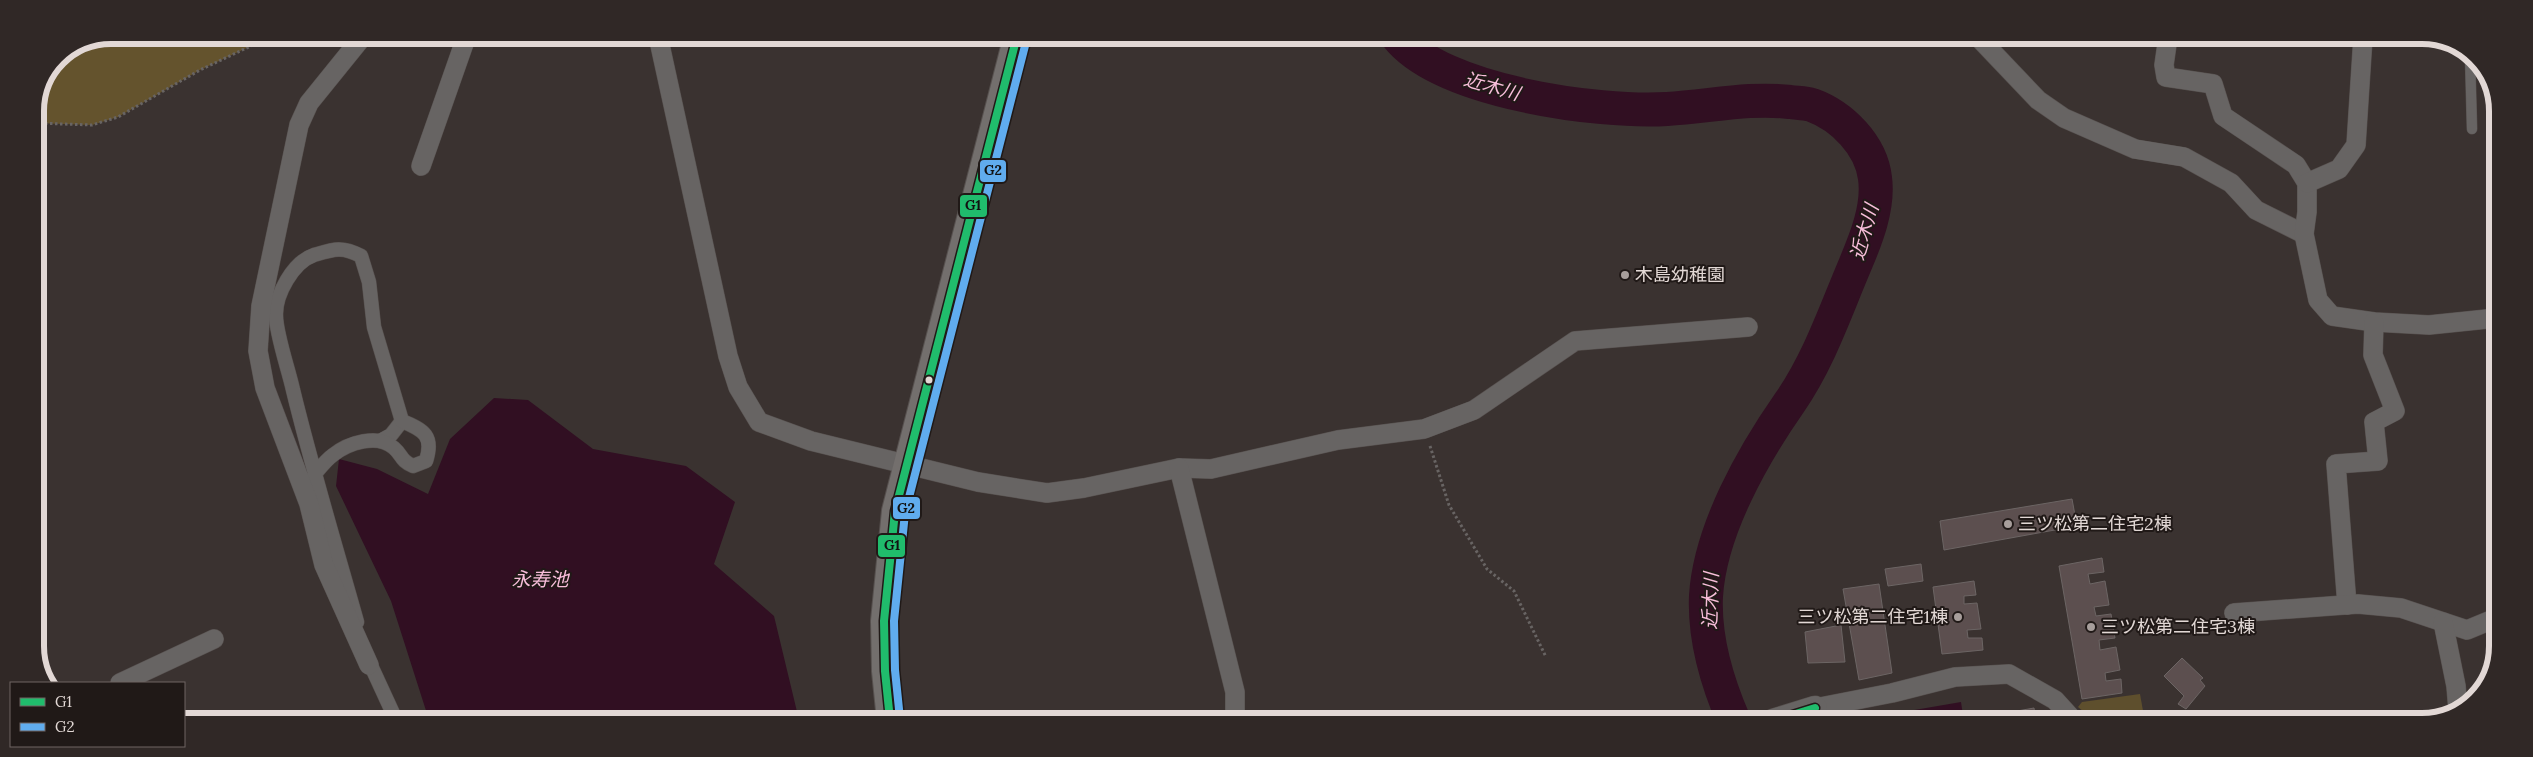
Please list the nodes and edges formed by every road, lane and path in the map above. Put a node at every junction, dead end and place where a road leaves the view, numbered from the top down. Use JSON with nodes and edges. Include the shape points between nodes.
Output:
{"nodes":[{"id":1,"x":255,"y":44,"type":"edge"},
{"id":2,"x":357,"y":44,"type":"edge"},
{"id":3,"x":464,"y":44,"type":"edge"},
{"id":4,"x":660,"y":44,"type":"edge"},
{"id":5,"x":1015,"y":44,"type":"edge"},
{"id":6,"x":1985,"y":44,"type":"edge"},
{"id":7,"x":2167,"y":44,"type":"edge"},
{"id":8,"x":2363,"y":44,"type":"edge"},
{"id":9,"x":2470,"y":65,"type":"edge"},
{"id":10,"x":44,"y":123,"type":"edge"},
{"id":11,"x":2472,"y":129,"type":"dead end"},
{"id":12,"x":420,"y":166,"type":"dead end"},
{"id":13,"x":2307,"y":183,"type":"junction"},
{"id":14,"x":2304,"y":234,"type":"junction"},
{"id":15,"x":2489,"y":319,"type":"edge"},
{"id":16,"x":2374,"y":322,"type":"junction"},
{"id":17,"x":1748,"y":326,"type":"dead end"},
{"id":18,"x":402,"y":421,"type":"junction"},
{"id":19,"x":1424,"y":429,"type":"junction"},
{"id":20,"x":380,"y":441,"type":"junction"},
{"id":21,"x":906,"y":463,"type":"junction"},
{"id":22,"x":1179,"y":468,"type":"junction"},
{"id":23,"x":314,"y":474,"type":"junction"},
{"id":24,"x":2347,"y":605,"type":"junction"},
{"id":25,"x":2234,"y":613,"type":"dead end"},
{"id":26,"x":2489,"y":621,"type":"edge"},
{"id":27,"x":2443,"y":622,"type":"junction"},
{"id":28,"x":214,"y":639,"type":"dead end"},
{"id":29,"x":1546,"y":657,"type":"dead end"},
{"id":30,"x":369,"y":665,"type":"junction"},
{"id":31,"x":122,"y":682,"type":"edge"},
{"id":32,"x":2457,"y":703,"type":"edge"},
{"id":33,"x":393,"y":713,"type":"edge"},
{"id":34,"x":889,"y":713,"type":"edge"},
{"id":35,"x":1235,"y":713,"type":"edge"},
{"id":36,"x":1822,"y":713,"type":"edge"},
{"id":37,"x":2067,"y":713,"type":"edge"}],
"edges":[{"from":1,"to":10,"type":"path","via":[[200,70],[118,117],[92,125]]},
{"from":2,"to":30,"type":"street","via":[[309,103],[299,125],[261,306],[258,352],[265,388],[309,504],[324,565]]},
{"from":3,"to":12,"type":"street"},
{"from":4,"to":21,"type":"street","via":[[728,356],[738,387],[759,422],[811,441]]},
{"from":5,"to":21,"type":"main road"},
{"from":6,"to":14,"type":"street","via":[[2038,100],[2064,118],[2135,149],[2184,157],[2231,183],[2256,210]]},
{"from":7,"to":13,"type":"street","via":[[2166,77],[2214,84],[2222,116],[2296,165]]},
{"from":8,"to":13,"type":"street","via":[[2356,145],[2339,170]]},
{"from":9,"to":11,"type":"lane"},
{"from":13,"to":14,"type":"street"},
{"from":14,"to":16,"type":"street","via":[[2318,300],[2332,316]]},
{"from":15,"to":16,"type":"street","via":[[2429,325]]},
{"from":16,"to":24,"type":"street","via":[[2373,354],[2395,411],[2374,422],[2378,461],[2336,464]]},
{"from":17,"to":19,"type":"street","via":[[1575,341],[1474,410]]},
{"from":18,"to":20,"type":"street","via":[[391,436]]},
{"from":18,"to":20,"type":"street","via":[[419,428],[428,438],[426,461],[413,466],[403,462],[394,448]]},
{"from":18,"to":23,"type":"street","via":[[374,327],[369,282],[361,256],[348,249],[333,249],[310,256],[280,291],[276,317]]},
{"from":19,"to":22,"type":"street","via":[[1338,440],[1211,469]]},
{"from":19,"to":29,"type":"path","via":[[1449,505],[1487,569],[1514,591]]},
{"from":20,"to":23,"type":"street","via":[[356,442],[333,454]]},
{"from":21,"to":22,"type":"street","via":[[978,482],[1047,493]]},
{"from":21,"to":34,"type":"main road","via":[[895,511],[886,586],[885,671]]},
{"from":22,"to":35,"type":"street","via":[[1234,692]]},
{"from":23,"to":30,"type":"street"},
{"from":24,"to":25,"type":"street"},
{"from":24,"to":27,"type":"street","via":[[2401,608]]},
{"from":26,"to":27,"type":"street","via":[[2467,630]]},
{"from":27,"to":32,"type":"street"},
{"from":28,"to":31,"type":"street"},
{"from":30,"to":33,"type":"street"},
{"from":36,"to":37,"type":"street","via":[[1955,677],[2009,674],[2055,700]]}]}
